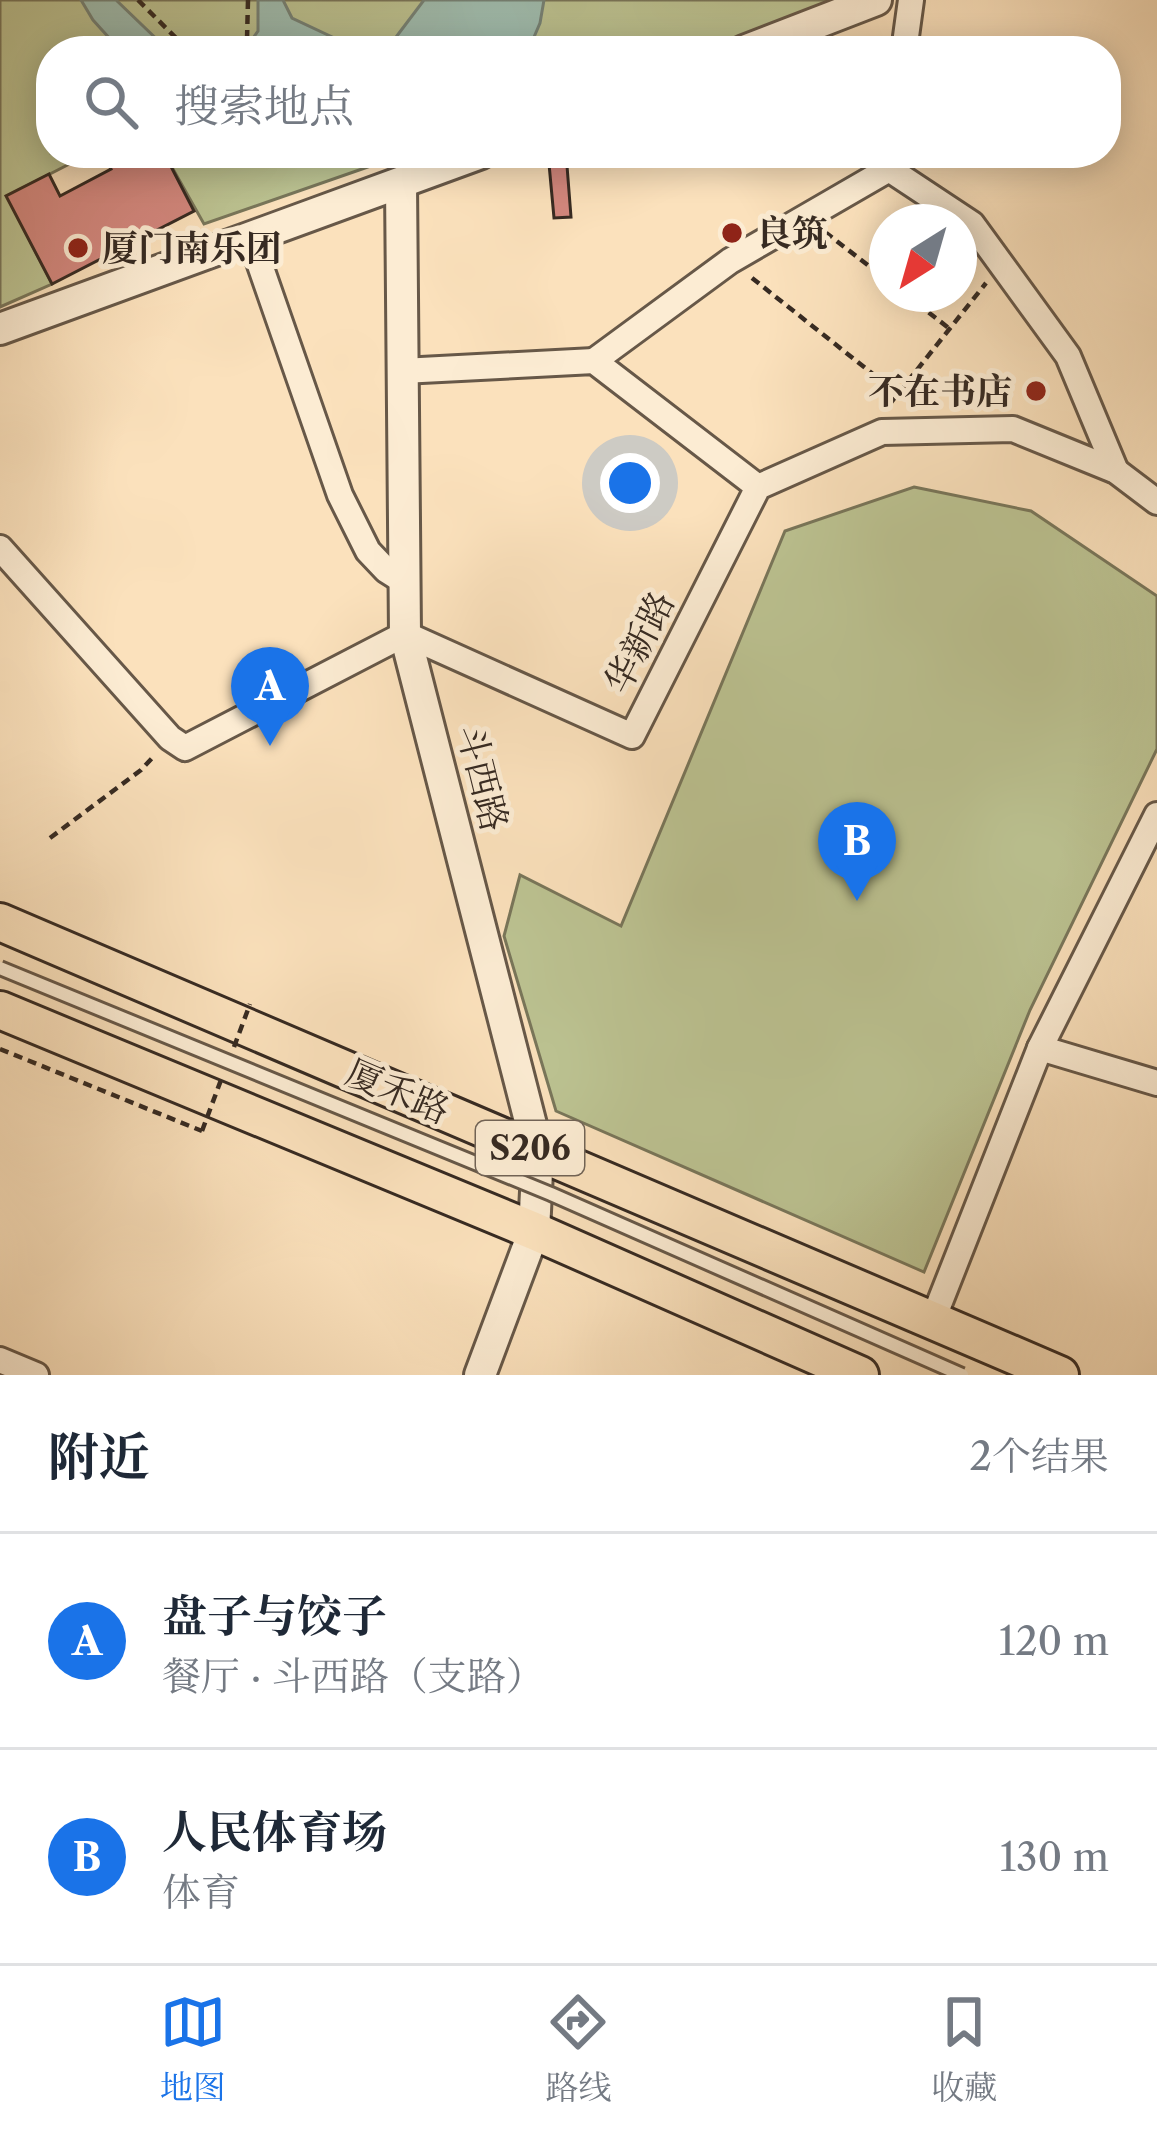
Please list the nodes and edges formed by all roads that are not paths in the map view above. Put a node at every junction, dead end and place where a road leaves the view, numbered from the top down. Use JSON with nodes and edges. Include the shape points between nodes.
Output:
{"nodes":[{"id":1,"x":876,"y":0,"type":"edge"},
{"id":2,"x":910,"y":0,"type":"edge"},
{"id":3,"x":783,"y":36,"type":"edge"},
{"id":4,"x":906,"y":36,"type":"edge"},
{"id":5,"x":442,"y":168,"type":"edge"},
{"id":6,"x":880,"y":168,"type":"edge"},
{"id":7,"x":899,"y":168,"type":"edge"},
{"id":8,"x":401,"y":184,"type":"junction"},
{"id":9,"x":251,"y":239,"type":"junction"},
{"id":10,"x":0,"y":329,"type":"edge"},
{"id":11,"x":594,"y":362,"type":"junction"},
{"id":12,"x":402,"y":371,"type":"junction"},
{"id":13,"x":1116,"y":471,"type":"junction"},
{"id":14,"x":758,"y":487,"type":"junction"},
{"id":15,"x":1157,"y":502,"type":"edge"},
{"id":16,"x":0,"y":548,"type":"edge"},
{"id":17,"x":405,"y":581,"type":"junction"},
{"id":18,"x":405,"y":634,"type":"junction"},
{"id":19,"x":1157,"y":814,"type":"edge"},
{"id":20,"x":0,"y":922,"type":"edge"},
{"id":21,"x":0,"y":968,"type":"edge"},
{"id":22,"x":0,"y":1010,"type":"edge"},
{"id":23,"x":1040,"y":1048,"type":"junction"},
{"id":24,"x":1157,"y":1083,"type":"edge"},
{"id":25,"x":538,"y":1152,"type":"junction"},
{"id":26,"x":534,"y":1231,"type":"junction"},
{"id":27,"x":932,"y":1322,"type":"junction"},
{"id":28,"x":0,"y":1360,"type":"edge"},
{"id":29,"x":36,"y":1375,"type":"edge"},
{"id":30,"x":480,"y":1375,"type":"edge"},
{"id":31,"x":860,"y":1375,"type":"edge"},
{"id":32,"x":962,"y":1375,"type":"edge"},
{"id":33,"x":1060,"y":1375,"type":"edge"}],
"edges":[{"from":1,"to":3,"type":"street"},
{"from":2,"to":4,"type":"street"},
{"from":5,"to":8,"type":"street"},
{"from":6,"to":11,"type":"street","via":[[730,261]]},
{"from":7,"to":13,"type":"street","via":[[972,224],[1068,356]]},
{"from":8,"to":9,"type":"street"},
{"from":8,"to":12,"type":"street","name":"斗西路"},
{"from":9,"to":10,"type":"street"},
{"from":9,"to":17,"type":"street","via":[[340,495],[368,551]]},
{"from":11,"to":12,"type":"street"},
{"from":11,"to":14,"type":"street"},
{"from":12,"to":17,"type":"street","name":"斗西路"},
{"from":13,"to":14,"type":"street","via":[[1013,429],[881,432]]},
{"from":13,"to":15,"type":"street"},
{"from":14,"to":18,"type":"street","name":"华新路","via":[[632,736]]},
{"from":16,"to":18,"type":"street","via":[[178,743]]},
{"from":17,"to":18,"type":"street","name":"斗西路"},
{"from":18,"to":25,"type":"street","name":"斗西路"},
{"from":19,"to":23,"type":"street"},
{"from":20,"to":25,"type":"main road","name":"厦禾路","number":"S206"},
{"from":21,"to":32,"type":"lane","bridge":true,"via":[[550,1194]]},
{"from":22,"to":26,"type":"main road","number":"S206"},
{"from":23,"to":24,"type":"street"},
{"from":23,"to":27,"type":"street"},
{"from":25,"to":26,"type":"street","name":"斗西路"},
{"from":25,"to":27,"type":"main road","name":"厦禾路","number":"S206"},
{"from":26,"to":30,"type":"street","name":"斗西路"},
{"from":26,"to":31,"type":"main road","number":"S206"},
{"from":27,"to":33,"type":"main road","name":"厦禾路","number":"S206"},
{"from":28,"to":29,"type":"street"}]}
